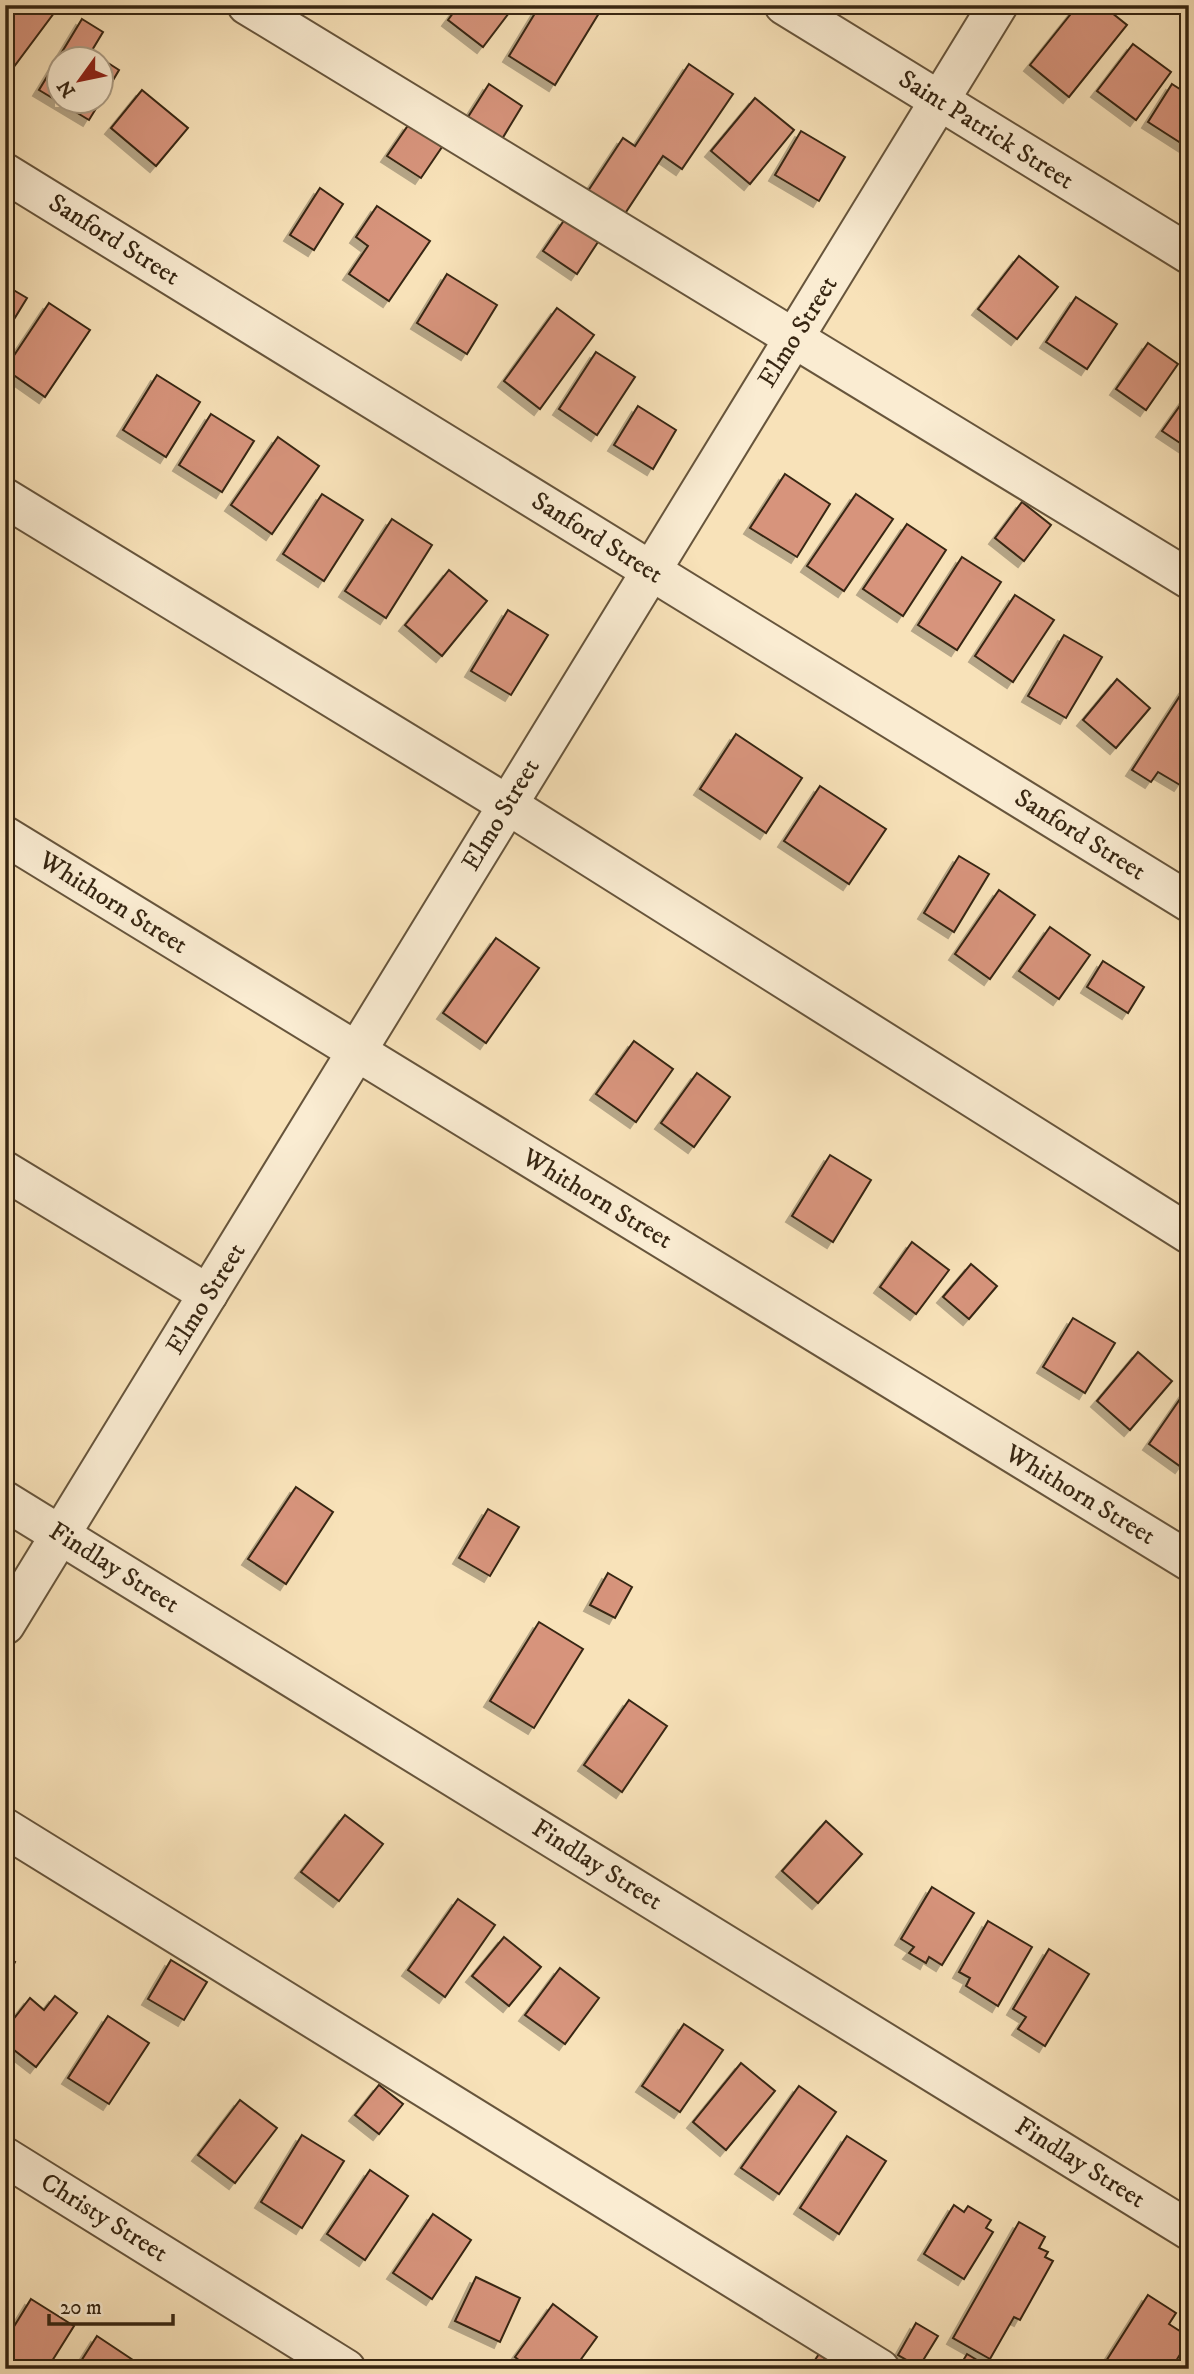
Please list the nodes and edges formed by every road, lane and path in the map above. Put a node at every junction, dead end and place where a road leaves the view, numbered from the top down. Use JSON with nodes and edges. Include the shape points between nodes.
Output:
{"nodes":[{"id":1,"x":247,"y":5,"type":"edge"},
{"id":2,"x":784,"y":5,"type":"edge"},
{"id":3,"x":998,"y":5,"type":"edge"},
{"id":4,"x":939,"y":101,"type":"junction"},
{"id":5,"x":5,"y":173,"type":"edge"},
{"id":6,"x":1189,"y":254,"type":"edge"},
{"id":7,"x":794,"y":338,"type":"junction"},
{"id":8,"x":5,"y":498,"type":"edge"},
{"id":9,"x":651,"y":571,"type":"junction"},
{"id":10,"x":1189,"y":579,"type":"edge"},
{"id":11,"x":508,"y":805,"type":"junction"},
{"id":12,"x":5,"y":836,"type":"edge"},
{"id":13,"x":1189,"y":902,"type":"edge"},
{"id":14,"x":356,"y":1052,"type":"junction"},
{"id":15,"x":5,"y":1171,"type":"edge"},
{"id":16,"x":1189,"y":1234,"type":"edge"},
{"id":17,"x":208,"y":1294,"type":"junction"},
{"id":18,"x":5,"y":1501,"type":"edge"},
{"id":19,"x":61,"y":1535,"type":"junction"},
{"id":20,"x":1189,"y":1562,"type":"edge"},
{"id":21,"x":5,"y":1625,"type":"edge"},
{"id":22,"x":5,"y":1828,"type":"edge"},
{"id":23,"x":5,"y":2157,"type":"edge"},
{"id":24,"x":1189,"y":2230,"type":"edge"},
{"id":25,"x":346,"y":2369,"type":"edge"},
{"id":26,"x":880,"y":2369,"type":"edge"}],
"edges":[{"from":1,"to":7,"type":"street"},
{"from":2,"to":4,"type":"street","name":"Saint Patrick Street"},
{"from":3,"to":4,"type":"street","name":"Elmo Street"},
{"from":4,"to":6,"type":"street","name":"Saint Patrick Street"},
{"from":4,"to":7,"type":"street","name":"Elmo Street"},
{"from":5,"to":9,"type":"street","name":"Sanford Street"},
{"from":7,"to":9,"type":"street","name":"Elmo Street"},
{"from":7,"to":10,"type":"street"},
{"from":8,"to":11,"type":"street"},
{"from":9,"to":11,"type":"street","name":"Elmo Street"},
{"from":9,"to":13,"type":"street","name":"Sanford Street"},
{"from":11,"to":14,"type":"street","name":"Elmo Street"},
{"from":11,"to":16,"type":"street"},
{"from":12,"to":14,"type":"street","name":"Whithorn Street"},
{"from":14,"to":17,"type":"street","name":"Elmo Street"},
{"from":14,"to":20,"type":"street","name":"Whithorn Street"},
{"from":15,"to":17,"type":"street"},
{"from":17,"to":19,"type":"street","name":"Elmo Street"},
{"from":18,"to":19,"type":"street","name":"Findlay Street"},
{"from":19,"to":21,"type":"street","name":"Elmo Street"},
{"from":19,"to":24,"type":"street","name":"Findlay Street"},
{"from":22,"to":26,"type":"street"},
{"from":23,"to":25,"type":"street","name":"Christy Street"}]}
